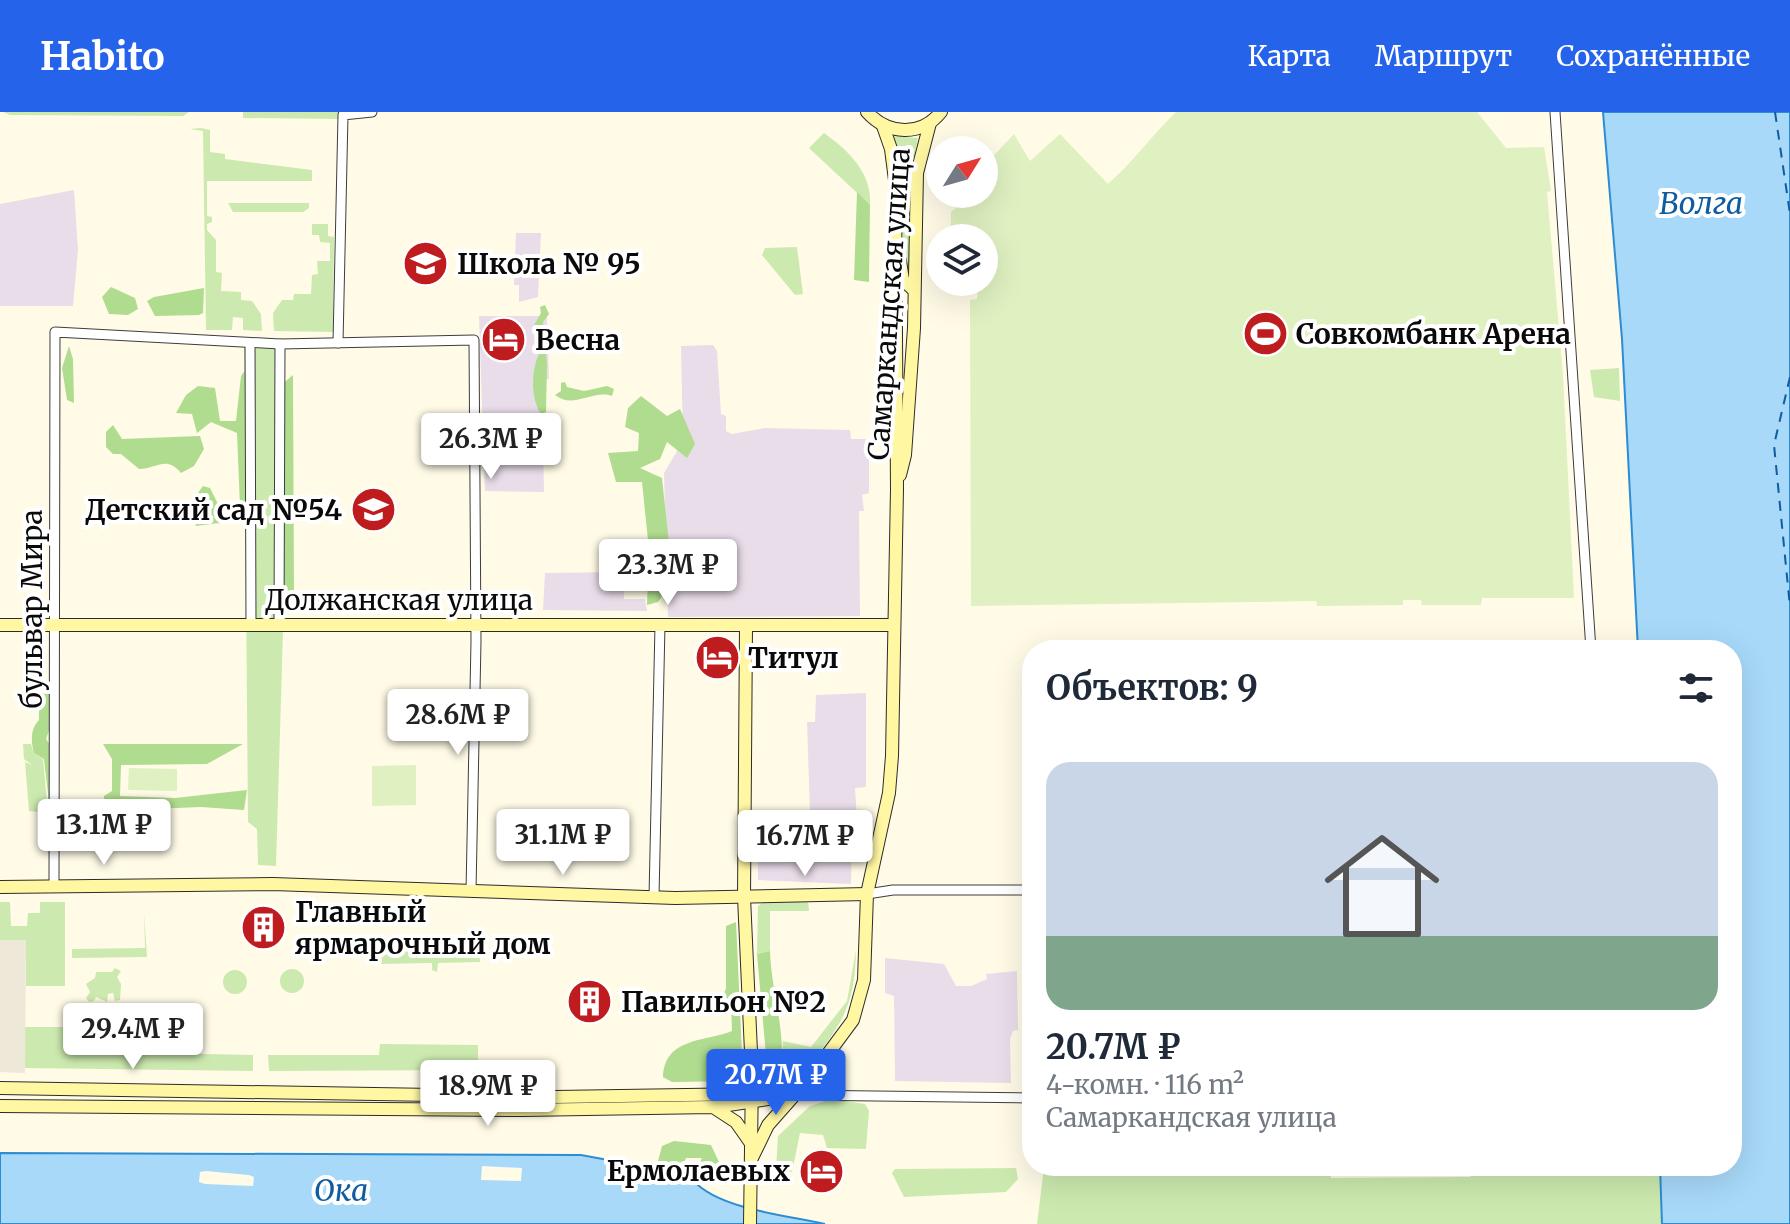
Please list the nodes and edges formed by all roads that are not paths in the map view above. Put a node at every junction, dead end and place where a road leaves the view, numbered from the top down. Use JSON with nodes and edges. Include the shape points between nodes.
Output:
{"nodes":[{"id":1,"x":867,"y":112,"type":"edge"},
{"id":2,"x":941,"y":112,"type":"edge"},
{"id":3,"x":1555,"y":112,"type":"edge"},
{"id":4,"x":372,"y":113,"type":"edge"},
{"id":5,"x":930,"y":123,"type":"junction"},
{"id":6,"x":883,"y":126,"type":"junction"},
{"id":7,"x":894,"y":243,"type":"junction"},
{"id":8,"x":914,"y":290,"type":"junction"},
{"id":9,"x":250,"y":343,"type":"junction"},
{"id":10,"x":338,"y":343,"type":"junction"},
{"id":11,"x":280,"y":344,"type":"junction"},
{"id":12,"x":897,"y":489,"type":"junction"},
{"id":13,"x":251,"y":624,"type":"junction"},
{"id":14,"x":279,"y":624,"type":"junction"},
{"id":15,"x":475,"y":624,"type":"junction"},
{"id":16,"x":0,"y":625,"type":"edge"},
{"id":17,"x":55,"y":625,"type":"junction"},
{"id":18,"x":660,"y":625,"type":"junction"},
{"id":19,"x":893,"y":625,"type":"junction"},
{"id":20,"x":746,"y":626,"type":"junction"},
{"id":21,"x":1590,"y":640,"type":"edge"},
{"id":22,"x":54,"y":886,"type":"junction"},
{"id":23,"x":0,"y":887,"type":"edge"},
{"id":24,"x":1022,"y":890,"type":"edge"},
{"id":25,"x":471,"y":891,"type":"junction"},
{"id":26,"x":867,"y":894,"type":"junction"},
{"id":27,"x":654,"y":897,"type":"junction"},
{"id":28,"x":744,"y":897,"type":"junction"},
{"id":29,"x":813,"y":1074,"type":"junction"},
{"id":30,"x":0,"y":1088,"type":"edge"},
{"id":31,"x":830,"y":1094,"type":"junction"},
{"id":32,"x":794,"y":1095,"type":"junction"},
{"id":33,"x":751,"y":1098,"type":"junction"},
{"id":34,"x":1022,"y":1098,"type":"edge"},
{"id":35,"x":0,"y":1106,"type":"edge"},
{"id":36,"x":713,"y":1107,"type":"junction"},
{"id":37,"x":750,"y":1142,"type":"junction"},
{"id":38,"x":752,"y":1158,"type":"junction"},
{"id":39,"x":750,"y":1224,"type":"edge"}],
"edges":[{"from":1,"to":6,"type":"main road"},
{"from":2,"to":5,"type":"main road"},
{"from":3,"to":21,"type":"street"},
{"from":4,"to":10,"type":"street","via":[[343,115]]},
{"from":5,"to":6,"type":"main road","via":[[907,131]]},
{"from":5,"to":8,"type":"main road","name":"Самаркандская улица","via":[[917,173]]},
{"from":6,"to":7,"type":"main road","name":"Самаркандская улица","via":[[894,164]]},
{"from":7,"to":8,"type":"main road","via":[[903,280]]},
{"from":7,"to":12,"type":"main road","name":"Самаркандская улица"},
{"from":8,"to":12,"type":"main road","name":"Самаркандская улица","via":[[906,440]]},
{"from":9,"to":11,"type":"street"},
{"from":9,"to":13,"type":"street"},
{"from":9,"to":17,"type":"street","name":"бульвар Мира","via":[[55,332]]},
{"from":10,"to":11,"type":"street"},
{"from":10,"to":15,"type":"street","via":[[474,340]]},
{"from":11,"to":14,"type":"street"},
{"from":12,"to":19,"type":"main road","name":"Самаркандская улица"},
{"from":13,"to":14,"type":"main road","name":"Должанская улица"},
{"from":13,"to":17,"type":"main road","name":"Должанская улица"},
{"from":14,"to":15,"type":"main road","name":"Должанская улица"},
{"from":15,"to":18,"type":"main road","name":"Должанская улица"},
{"from":15,"to":25,"type":"street"},
{"from":16,"to":17,"type":"main road","name":"Должанская улица"},
{"from":17,"to":22,"type":"street","name":"бульвар Мира"},
{"from":18,"to":20,"type":"main road","name":"Должанская улица"},
{"from":18,"to":27,"type":"street"},
{"from":19,"to":20,"type":"main road","name":"Должанская улица"},
{"from":19,"to":26,"type":"main road","name":"Самаркандская улица","via":[[889,793]]},
{"from":20,"to":28,"type":"main road"},
{"from":22,"to":23,"type":"main road"},
{"from":22,"to":25,"type":"main road","via":[[273,884]]},
{"from":24,"to":26,"type":"street"},
{"from":25,"to":27,"type":"main road"},
{"from":26,"to":28,"type":"main road"},
{"from":26,"to":29,"type":"main road","name":"Самаркандская улица","via":[[861,998],[853,1020]]},
{"from":27,"to":28,"type":"main road"},
{"from":28,"to":33,"type":"main road"},
{"from":29,"to":31,"type":"street"},
{"from":29,"to":32,"type":"main road","name":"Самаркандская улица"},
{"from":30,"to":33,"type":"main road"},
{"from":31,"to":32,"type":"street"},
{"from":31,"to":34,"type":"street"},
{"from":32,"to":33,"type":"main road"},
{"from":32,"to":38,"type":"main road","name":"Самаркандская улица","via":[[768,1125]]},
{"from":33,"to":36,"type":"main road"},
{"from":33,"to":37,"type":"main road"},
{"from":35,"to":36,"type":"main road"},
{"from":36,"to":37,"type":"main road","via":[[736,1122]]},
{"from":37,"to":38,"type":"main road"},
{"from":38,"to":39,"type":"main road"}]}
